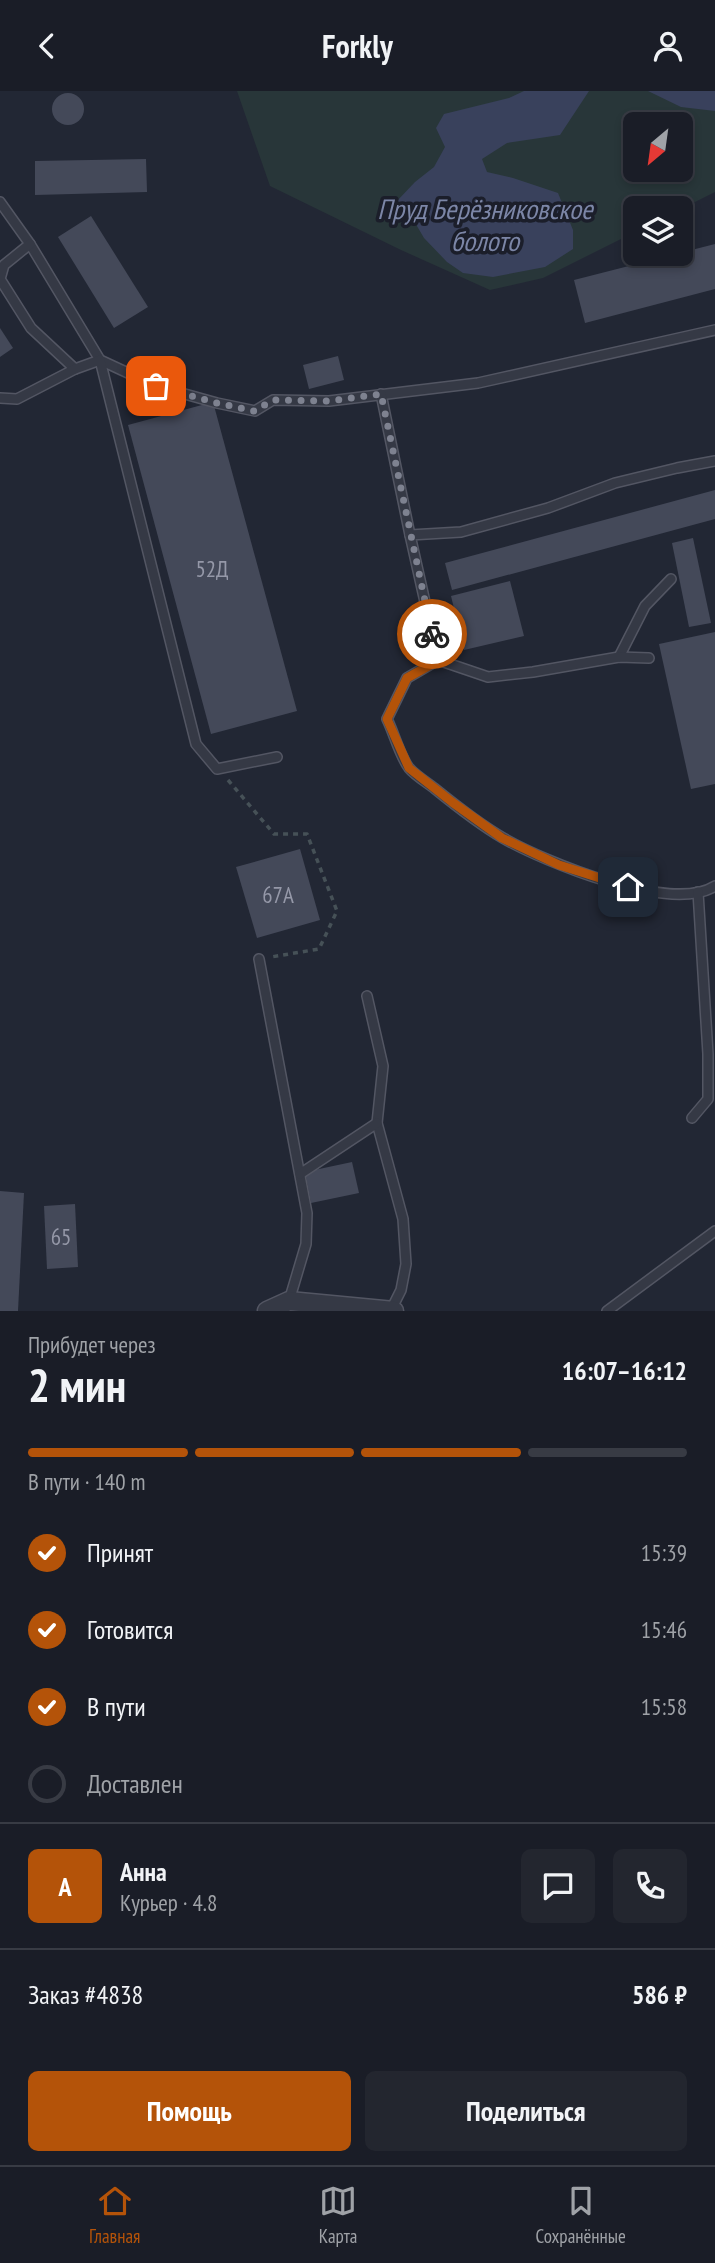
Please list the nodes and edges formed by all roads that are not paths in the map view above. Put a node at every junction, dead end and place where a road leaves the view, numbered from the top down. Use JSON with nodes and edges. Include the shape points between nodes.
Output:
{"nodes":[{"id":1,"x":0,"y":202,"type":"edge"},
{"id":2,"x":30,"y":244,"type":"junction"},
{"id":3,"x":715,"y":330,"type":"edge"},
{"id":4,"x":100,"y":360,"type":"junction"},
{"id":5,"x":75,"y":369,"type":"junction"},
{"id":6,"x":381,"y":394,"type":"junction"},
{"id":7,"x":0,"y":398,"type":"edge"},
{"id":8,"x":715,"y":461,"type":"edge"},
{"id":9,"x":410,"y":535,"type":"junction"},
{"id":10,"x":671,"y":579,"type":"dead end"},
{"id":11,"x":619,"y":657,"type":"junction"},
{"id":12,"x":649,"y":658,"type":"dead end"},
{"id":13,"x":439,"y":660,"type":"junction"},
{"id":14,"x":277,"y":757,"type":"dead end"},
{"id":15,"x":715,"y":886,"type":"edge"},
{"id":16,"x":698,"y":892,"type":"junction"},
{"id":17,"x":259,"y":959,"type":"road end"},
{"id":18,"x":367,"y":996,"type":"dead end"},
{"id":19,"x":692,"y":1118,"type":"dead end"},
{"id":20,"x":377,"y":1123,"type":"junction"},
{"id":21,"x":300,"y":1174,"type":"junction"},
{"id":22,"x":715,"y":1231,"type":"edge"},
{"id":23,"x":289,"y":1301,"type":"junction"},
{"id":24,"x":393,"y":1310,"type":"edge"},
{"id":25,"x":267,"y":1311,"type":"edge"},
{"id":26,"x":607,"y":1311,"type":"edge"}],
"edges":[{"from":1,"to":2,"type":"lane"},
{"from":2,"to":4,"type":"lane"},
{"from":2,"to":5,"type":"lane","via":[[4,265],[0,279],[31,328]]},
{"from":3,"to":6,"type":"lane","via":[[478,383]]},
{"from":4,"to":5,"type":"lane"},
{"from":4,"to":6,"type":"lane","via":[[156,386],[254,411],[273,400],[329,401]]},
{"from":4,"to":14,"type":"lane","via":[[197,744],[217,769]]},
{"from":5,"to":7,"type":"lane","via":[[17,399]]},
{"from":6,"to":9,"type":"lane"},
{"from":8,"to":9,"type":"lane","via":[[615,483],[548,509],[461,532]]},
{"from":9,"to":13,"type":"lane"},
{"from":10,"to":11,"type":"lane","via":[[645,606]]},
{"from":11,"to":12,"type":"lane"},
{"from":11,"to":13,"type":"lane","via":[[488,677]]},
{"from":13,"to":16,"type":"lane","via":[[407,678],[387,719],[409,768],[502,838],[559,865],[628,887]]},
{"from":15,"to":16,"type":"lane"},
{"from":16,"to":19,"type":"lane","via":[[708,1099]]},
{"from":17,"to":21,"type":"lane"},
{"from":18,"to":20,"type":"lane","via":[[383,1066]]},
{"from":20,"to":21,"type":"lane"},
{"from":20,"to":24,"type":"lane","via":[[402,1219],[406,1264]]},
{"from":21,"to":23,"type":"lane","via":[[307,1213],[306,1244]]},
{"from":22,"to":26,"type":"lane"},
{"from":23,"to":24,"type":"street"},
{"from":23,"to":25,"type":"street"}]}
